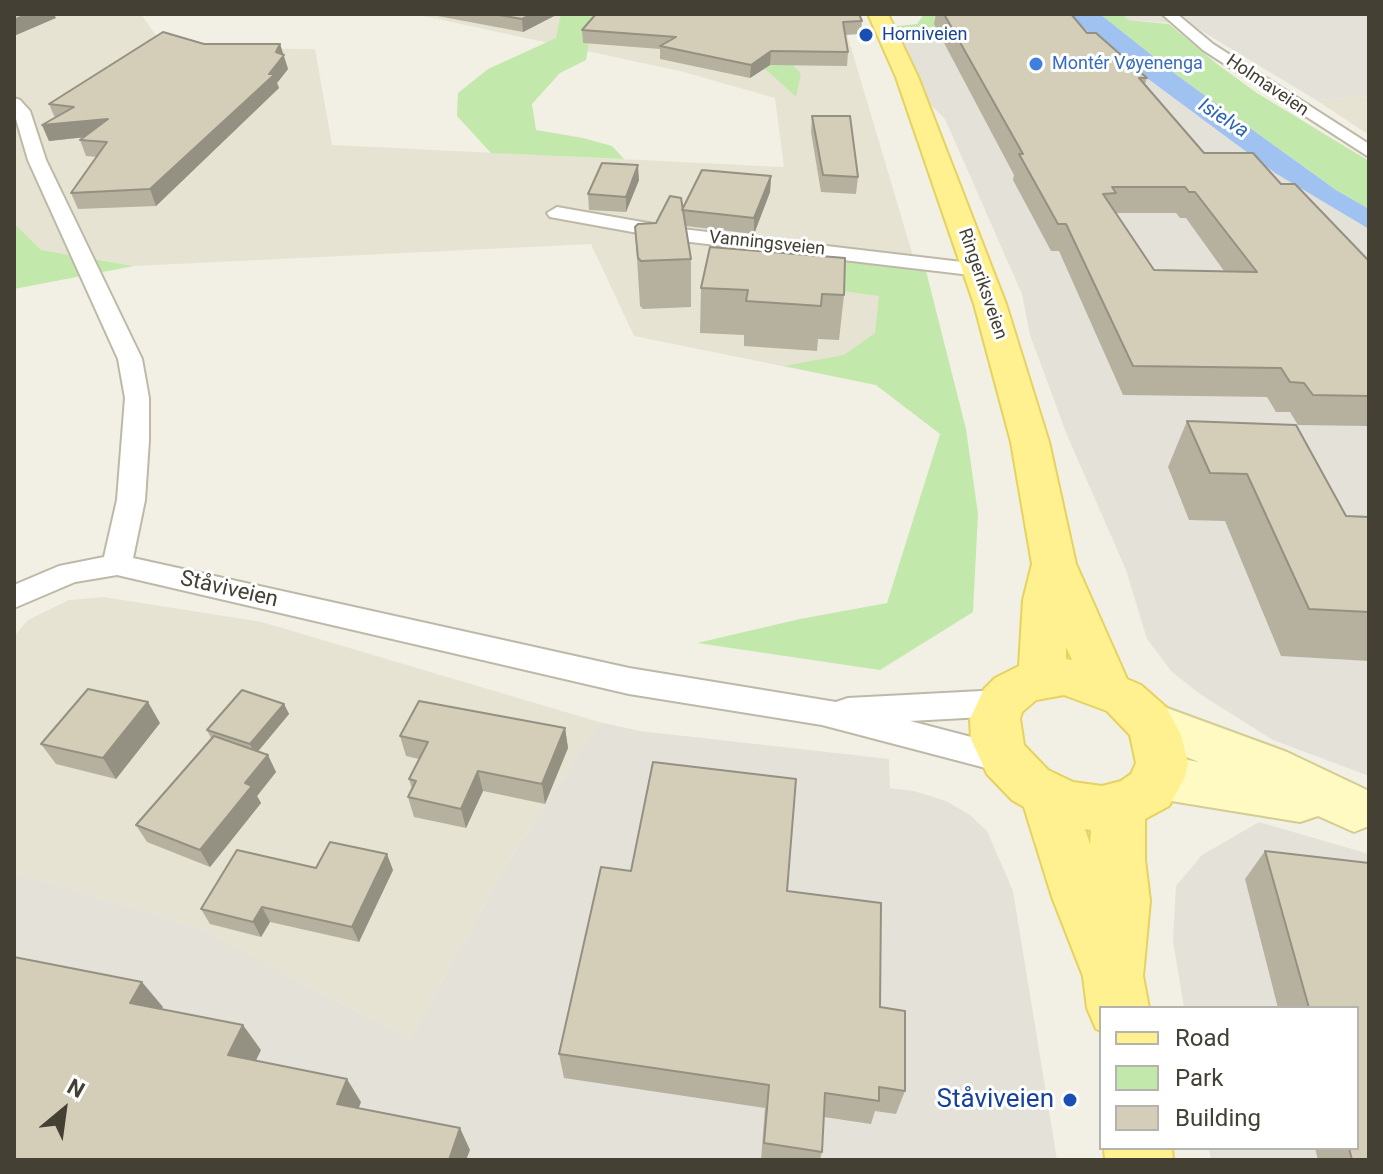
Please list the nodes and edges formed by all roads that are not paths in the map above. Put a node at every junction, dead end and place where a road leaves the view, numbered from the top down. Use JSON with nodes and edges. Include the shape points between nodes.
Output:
{"nodes":[{"id":1,"x":878,"y":14,"type":"edge"},
{"id":2,"x":1169,"y":14,"type":"edge"},
{"id":3,"x":14,"y":103,"type":"edge"},
{"id":4,"x":1369,"y":152,"type":"edge"},
{"id":5,"x":557,"y":213,"type":"dead end"},
{"id":6,"x":979,"y":270,"type":"junction"},
{"id":7,"x":1054,"y":564,"type":"junction"},
{"id":8,"x":117,"y":565,"type":"junction"},
{"id":9,"x":14,"y":597,"type":"edge"},
{"id":10,"x":1108,"y":689,"type":"junction"},
{"id":11,"x":1022,"y":690,"type":"junction"},
{"id":12,"x":822,"y":712,"type":"junction"},
{"id":13,"x":1148,"y":721,"type":"junction"},
{"id":14,"x":1005,"y":759,"type":"junction"},
{"id":15,"x":1139,"y":792,"type":"junction"},
{"id":16,"x":1047,"y":795,"type":"junction"},
{"id":17,"x":1362,"y":811,"type":"edge"},
{"id":18,"x":1116,"y":992,"type":"edge"}],
"edges":[{"from":1,"to":6,"type":"main road","name":"Ringeriksveien"},
{"from":2,"to":4,"type":"street","name":"Holmaveien","via":[[1208,47]]},
{"from":3,"to":8,"type":"street","via":[[130,359],[137,398],[136,440],[131,500]]},
{"from":5,"to":6,"type":"street","name":"Vanningsveien","via":[[682,235]]},
{"from":6,"to":7,"type":"main road","name":"Ringeriksveien","via":[[1024,416]]},
{"from":7,"to":10,"type":"main road","name":"Ringeriksveien"},
{"from":7,"to":11,"type":"main road","name":"Ringeriksveien"},
{"from":8,"to":9,"type":"street","via":[[69,573]]},
{"from":8,"to":12,"type":"street","name":"Ståviveien","via":[[629,681]]},
{"from":10,"to":11,"type":"main road","via":[[1064,677]]},
{"from":10,"to":13,"type":"main road"},
{"from":11,"to":12,"type":"street","name":"Ståviveien"},
{"from":11,"to":14,"type":"main road","via":[[995,719]]},
{"from":12,"to":14,"type":"street","name":"Ståviveien"},
{"from":13,"to":15,"type":"main road","via":[[1161,749]]},
{"from":13,"to":17,"type":"street","via":[[1269,767]]},
{"from":14,"to":16,"type":"main road"},
{"from":15,"to":16,"type":"main road","via":[[1083,807]]},
{"from":15,"to":17,"type":"street"},
{"from":15,"to":18,"type":"main road","via":[[1117,860],[1121,901]]},
{"from":16,"to":18,"type":"main road"}]}
